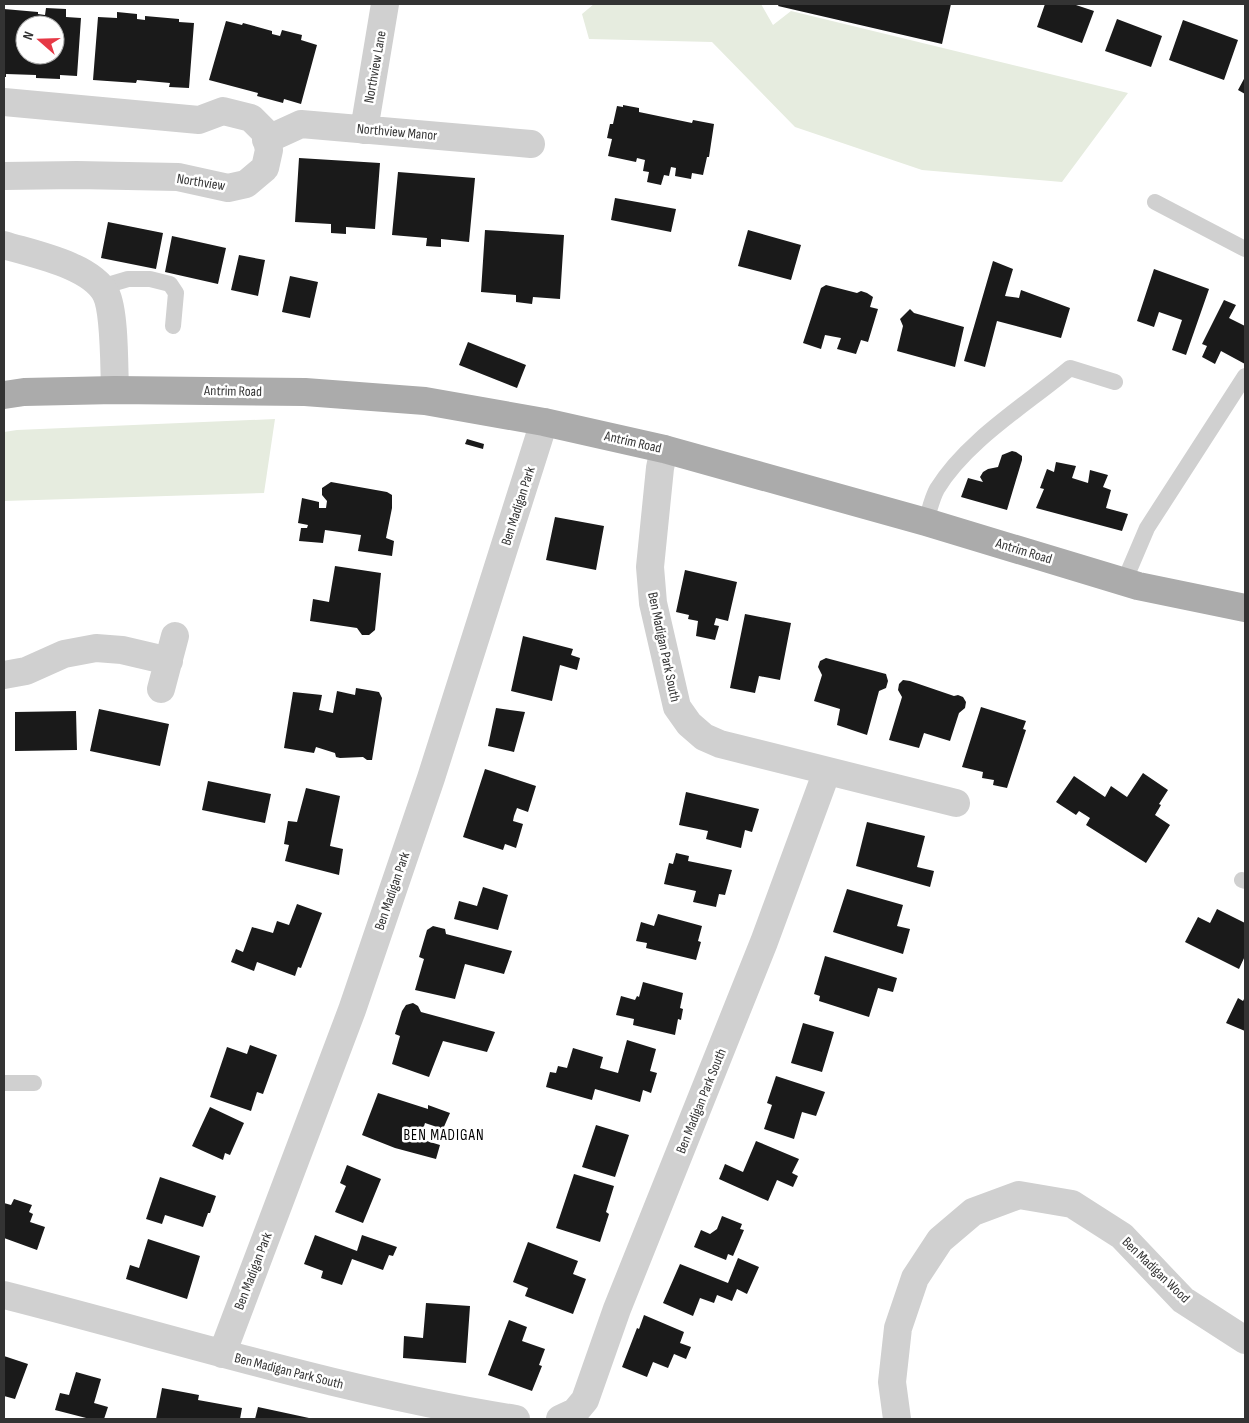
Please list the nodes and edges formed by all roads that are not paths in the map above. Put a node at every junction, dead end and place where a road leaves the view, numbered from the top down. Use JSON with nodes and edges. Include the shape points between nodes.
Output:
{"nodes":[{"id":1,"x":385,"y":4,"type":"edge"},
{"id":2,"x":4,"y":102,"type":"edge"},
{"id":3,"x":364,"y":130,"type":"junction"},
{"id":4,"x":266,"y":140,"type":"junction"},
{"id":5,"x":531,"y":144,"type":"dead end"},
{"id":6,"x":4,"y":176,"type":"edge"},
{"id":7,"x":1155,"y":202,"type":"dead end"},
{"id":8,"x":4,"y":246,"type":"edge"},
{"id":9,"x":1245,"y":250,"type":"edge"},
{"id":10,"x":101,"y":288,"type":"junction"},
{"id":11,"x":172,"y":326,"type":"dead end"},
{"id":12,"x":1245,"y":376,"type":"edge"},
{"id":13,"x":1115,"y":382,"type":"dead end"},
{"id":14,"x":115,"y":390,"type":"junction"},
{"id":15,"x":4,"y":395,"type":"edge"},
{"id":16,"x":544,"y":422,"type":"junction"},
{"id":17,"x":664,"y":449,"type":"junction"},
{"id":18,"x":926,"y":522,"type":"junction"},
{"id":19,"x":1124,"y":582,"type":"junction"},
{"id":20,"x":1245,"y":608,"type":"edge"},
{"id":21,"x":4,"y":675,"type":"edge"},
{"id":22,"x":161,"y":689,"type":"dead end"},
{"id":23,"x":827,"y":771,"type":"junction"},
{"id":24,"x":956,"y":804,"type":"dead end"},
{"id":25,"x":4,"y":1083,"type":"edge"},
{"id":26,"x":34,"y":1083,"type":"dead end"},
{"id":27,"x":4,"y":1295,"type":"edge"},
{"id":28,"x":1245,"y":1340,"type":"edge"},
{"id":29,"x":222,"y":1354,"type":"junction"},
{"id":30,"x":516,"y":1419,"type":"edge"},
{"id":31,"x":560,"y":1419,"type":"edge"},
{"id":32,"x":897,"y":1419,"type":"edge"}],
"edges":[{"from":1,"to":3,"type":"street","name":"Northview Lane"},
{"from":2,"to":4,"type":"street","via":[[199,120],[223,111],[251,118],[265,132]]},
{"from":3,"to":4,"type":"street","name":"Northview Manor","via":[[300,124]]},
{"from":3,"to":5,"type":"street","name":"Northview Manor"},
{"from":4,"to":6,"type":"street","name":"Northview","via":[[269,150],[265,168],[246,184],[228,188],[178,177]]},
{"from":7,"to":9,"type":"lane"},
{"from":8,"to":10,"type":"street","via":[[59,262],[92,278]]},
{"from":10,"to":11,"type":"lane","via":[[128,279],[150,279],[170,284],[176,293]]},
{"from":10,"to":14,"type":"street","via":[[109,310]]},
{"from":12,"to":19,"type":"lane","via":[[1147,528]]},
{"from":13,"to":18,"type":"lane","via":[[1070,368],[1001,422],[962,458],[937,490]]},
{"from":14,"to":15,"type":"main road","name":"Antrim Road"},
{"from":14,"to":16,"type":"main road","name":"Antrim Road","via":[[305,392],[425,401]]},
{"from":16,"to":17,"type":"main road","name":"Antrim Road"},
{"from":16,"to":29,"type":"street","name":"Ben Madigan Park","via":[[431,778],[355,1001]]},
{"from":17,"to":18,"type":"main road","name":"Antrim Road"},
{"from":17,"to":23,"type":"street","name":"Ben Madigan Park South","via":[[650,566],[653,604],[677,708],[704,737],[720,744]]},
{"from":18,"to":19,"type":"main road","name":"Antrim Road"},
{"from":19,"to":20,"type":"main road","name":"Antrim Road"},
{"from":21,"to":22,"type":"street","via":[[26,671],[64,654],[96,648],[172,648]]},
{"from":23,"to":24,"type":"street","name":"Ben Madigan Park South"},
{"from":23,"to":31,"type":"street","name":"Ben Madigan Park South","via":[[764,942],[617,1309],[585,1400],[575,1412]]},
{"from":25,"to":26,"type":"lane"},
{"from":27,"to":29,"type":"street","name":"Ben Madigan Park South"},
{"from":28,"to":32,"type":"street","name":"Ben Madigan Wood","via":[[1182,1300],[1122,1236],[1072,1204],[1019,1195],[973,1212],[940,1240],[915,1278],[898,1328],[892,1382]]},
{"from":29,"to":30,"type":"street","name":"Ben Madigan Park South","via":[[358,1388]]}]}
